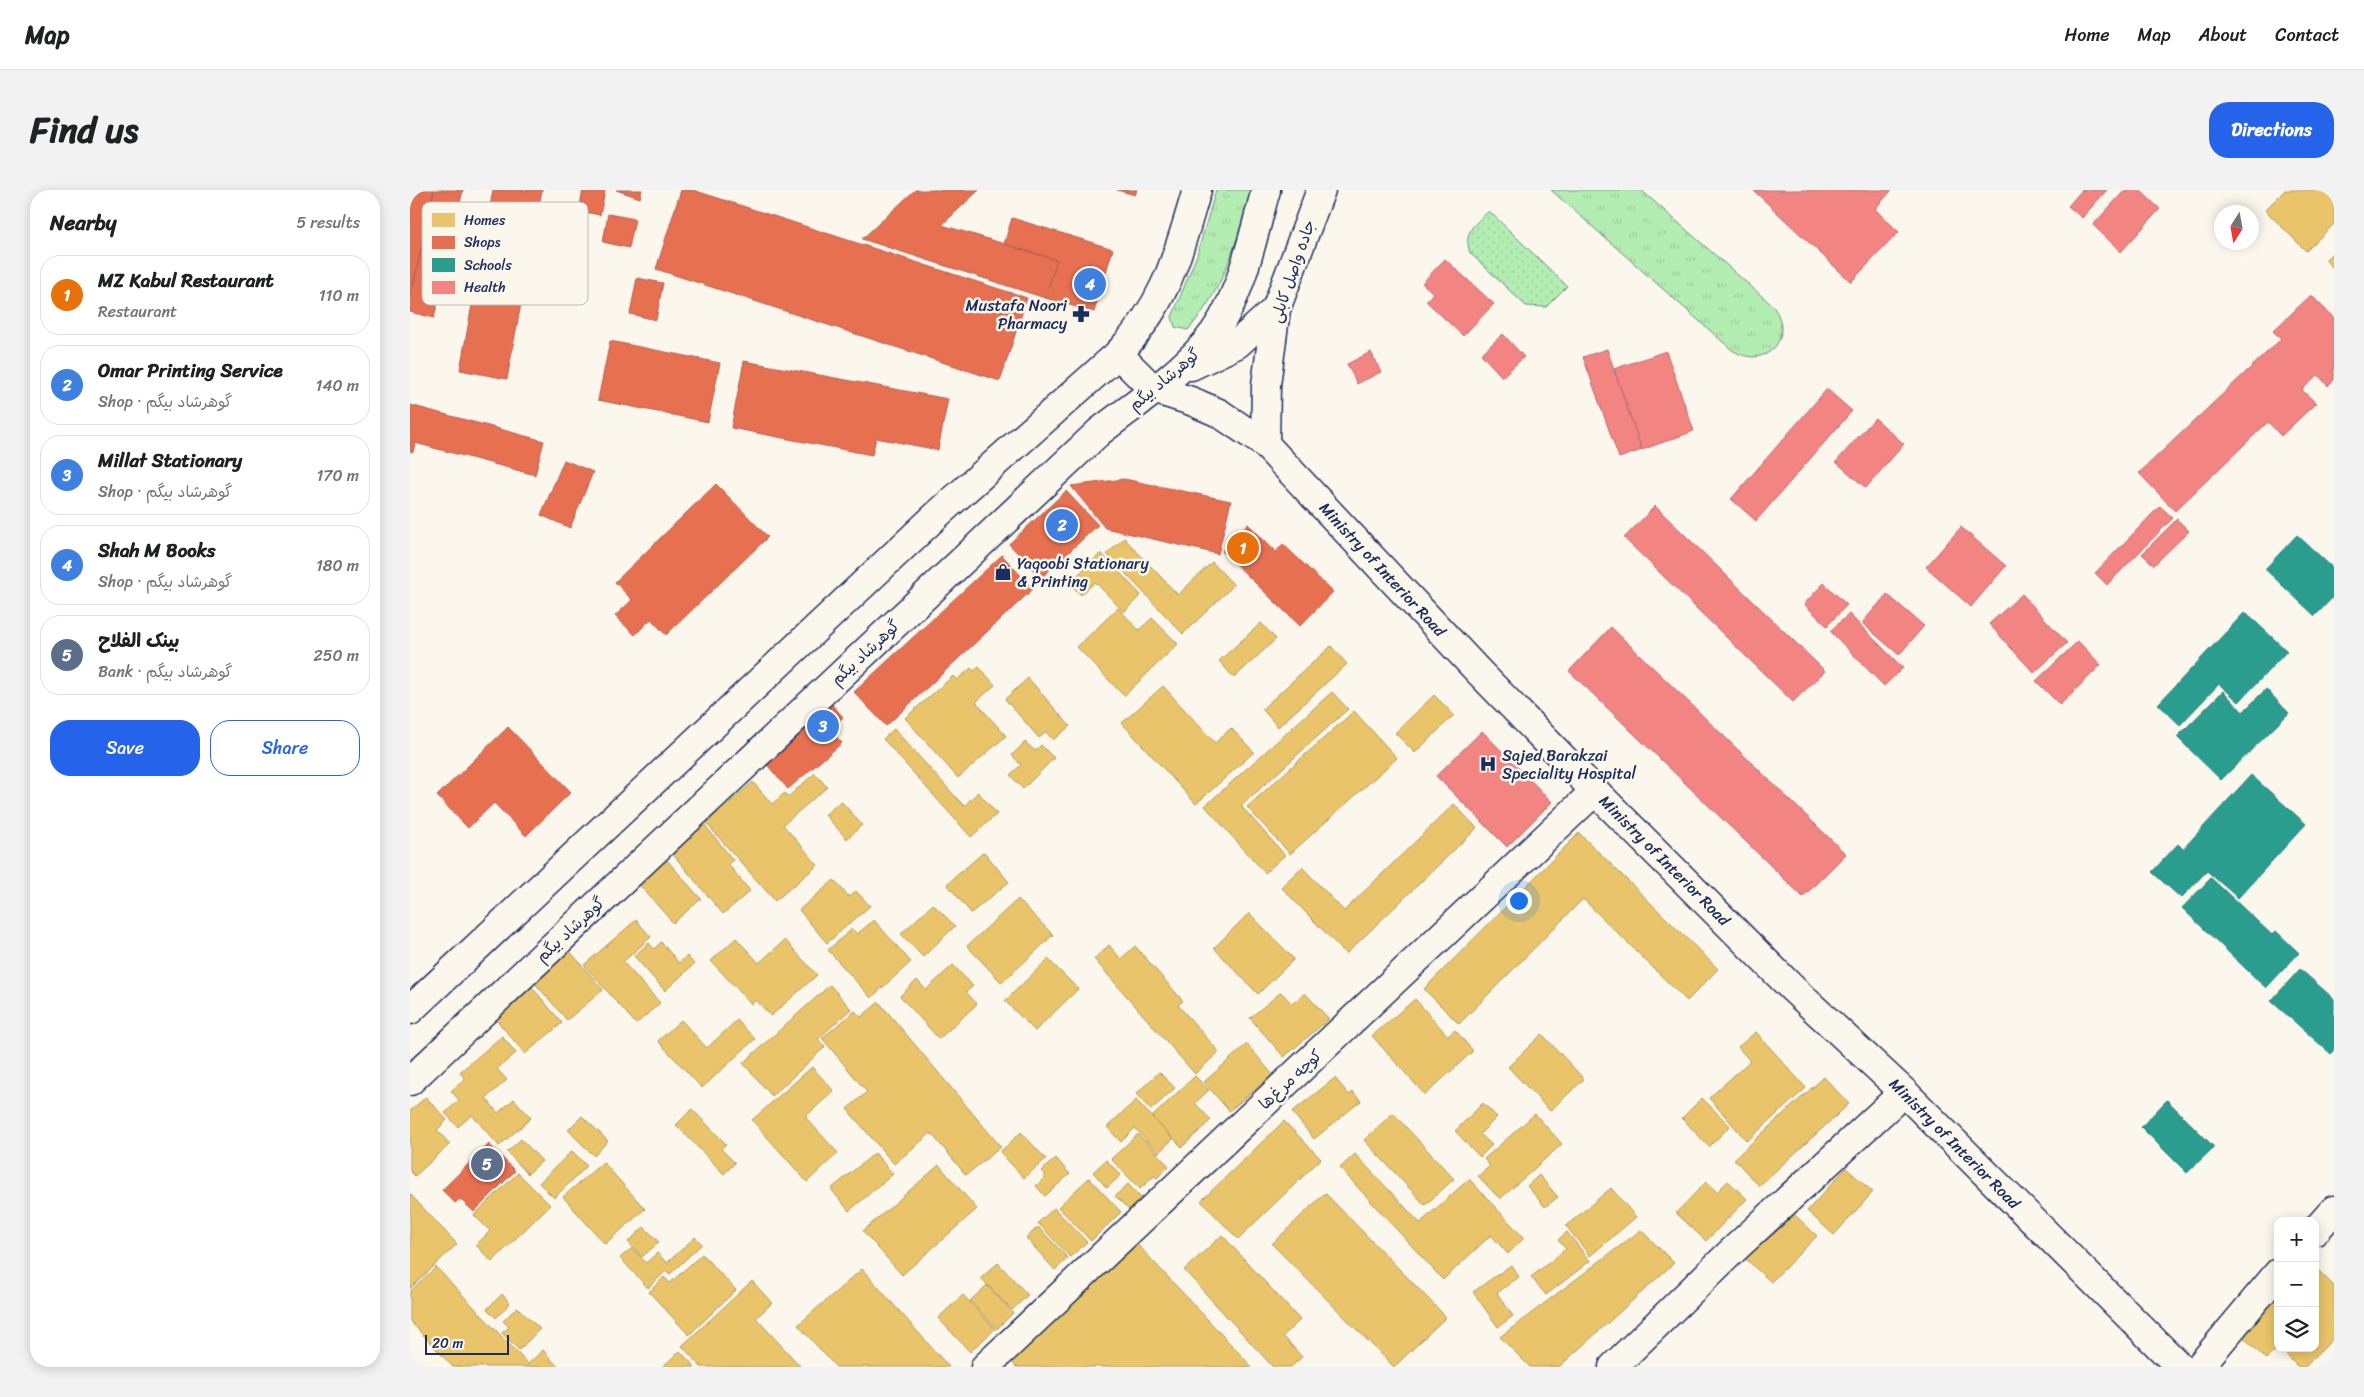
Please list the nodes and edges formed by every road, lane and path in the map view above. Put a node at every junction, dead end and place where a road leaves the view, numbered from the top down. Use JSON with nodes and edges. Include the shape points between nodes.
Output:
{"nodes":[{"id":1,"x":1197,"y":190,"type":"edge"},
{"id":2,"x":1266,"y":190,"type":"edge"},
{"id":3,"x":1321,"y":190,"type":"edge"},
{"id":4,"x":1276,"y":309,"type":"junction"},
{"id":5,"x":1118,"y":354,"type":"junction"},
{"id":6,"x":1164,"y":382,"type":"junction"},
{"id":7,"x":1265,"y":444,"type":"junction"},
{"id":8,"x":1595,"y":791,"type":"junction"},
{"id":9,"x":410,"y":1010,"type":"edge"},
{"id":10,"x":410,"y":1081,"type":"edge"},
{"id":11,"x":1904,"y":1092,"type":"junction"},
{"id":12,"x":2334,"y":1210,"type":"edge"},
{"id":13,"x":2319,"y":1227,"type":"edge"},
{"id":14,"x":2274,"y":1278,"type":"edge"},
{"id":15,"x":985,"y":1367,"type":"edge"},
{"id":16,"x":1613,"y":1367,"type":"edge"},
{"id":17,"x":2180,"y":1367,"type":"edge"},
{"id":18,"x":2199,"y":1367,"type":"edge"}],
"edges":[{"from":1,"to":5,"type":"street","via":[[1172,271],[1156,307]]},
{"from":2,"to":6,"type":"street","name":"گوهرشاد بیگم","via":[[1229,307],[1206,343]]},
{"from":3,"to":4,"type":"street","name":"جاده واصل کابلی"},
{"from":4,"to":6,"type":"street","via":[[1237,344]]},
{"from":4,"to":7,"type":"street","name":"جاده واصل کابلی","via":[[1266,385]]},
{"from":5,"to":6,"type":"street","name":"Ministry of Interior Road"},
{"from":5,"to":9,"type":"street","via":[[932,519]]},
{"from":6,"to":7,"type":"street","name":"Ministry of Interior Road"},
{"from":6,"to":10,"type":"street","name":"گوهرشاد بیگم","via":[[1099,432]]},
{"from":7,"to":8,"type":"street","name":"Ministry of Interior Road"},
{"from":8,"to":11,"type":"street","name":"Ministry of Interior Road","via":[[1793,989]]},
{"from":8,"to":15,"type":"street","name":"کوچه مرغ‌ها"},
{"from":11,"to":16,"type":"street"},
{"from":11,"to":17,"type":"street","name":"Ministry of Interior Road"},
{"from":12,"to":13,"type":"street"},
{"from":14,"to":18,"type":"street"}]}
